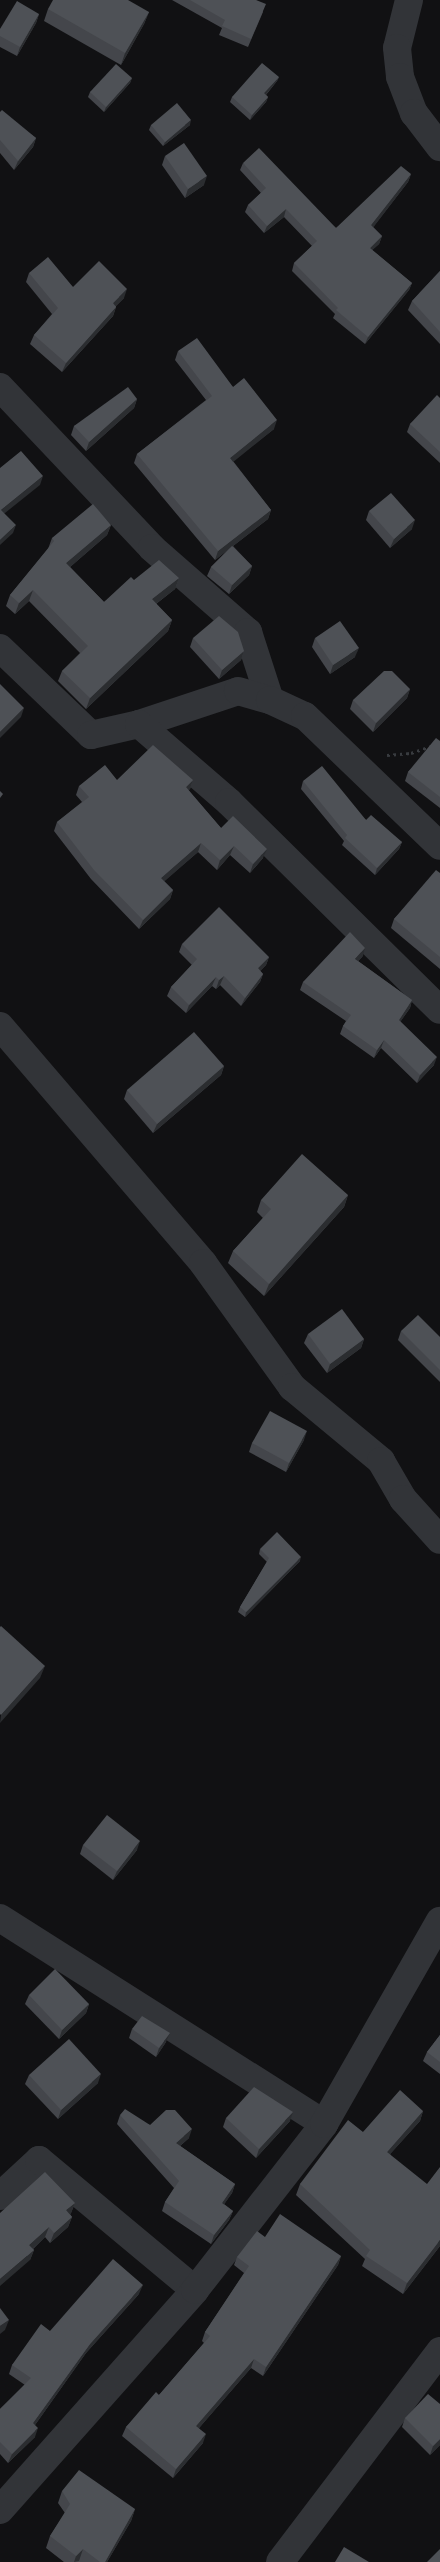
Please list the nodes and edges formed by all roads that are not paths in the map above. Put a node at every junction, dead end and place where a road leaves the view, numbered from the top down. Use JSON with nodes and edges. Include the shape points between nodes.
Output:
{"nodes":[{"id":1,"x":409,"y":0,"type":"edge"},
{"id":2,"x":440,"y":147,"type":"edge"},
{"id":3,"x":0,"y":387,"type":"edge"},
{"id":4,"x":0,"y":648,"type":"edge"},
{"id":5,"x":270,"y":700,"type":"junction"},
{"id":6,"x":139,"y":724,"type":"junction"},
{"id":7,"x":440,"y":846,"type":"edge"},
{"id":8,"x":440,"y":1010,"type":"edge"},
{"id":9,"x":0,"y":1026,"type":"edge"},
{"id":10,"x":440,"y":1540,"type":"edge"},
{"id":11,"x":0,"y":1918,"type":"edge"},
{"id":12,"x":440,"y":1921,"type":"edge"},
{"id":13,"x":324,"y":2124,"type":"junction"},
{"id":14,"x":0,"y":2196,"type":"edge"},
{"id":15,"x":195,"y":2290,"type":"junction"},
{"id":16,"x":440,"y":2351,"type":"edge"},
{"id":17,"x":0,"y":2510,"type":"edge"},
{"id":18,"x":280,"y":2562,"type":"edge"}],
"edges":[{"from":1,"to":2,"type":"street","via":[[397,48],[400,78],[414,113]]},
{"from":3,"to":5,"type":"street","via":[[152,548],[248,632]]},
{"from":4,"to":6,"type":"street","via":[[91,735]]},
{"from":5,"to":6,"type":"street","via":[[238,691]]},
{"from":5,"to":7,"type":"street","via":[[305,716]]},
{"from":6,"to":8,"type":"street","via":[[236,809]]},
{"from":9,"to":10,"type":"street","via":[[202,1263],[292,1387],[381,1461],[403,1499]]},
{"from":11,"to":13,"type":"street"},
{"from":12,"to":13,"type":"street"},
{"from":13,"to":15,"type":"street"},
{"from":14,"to":15,"type":"street","via":[[39,2160]]},
{"from":15,"to":17,"type":"street"},
{"from":16,"to":18,"type":"street"}]}
